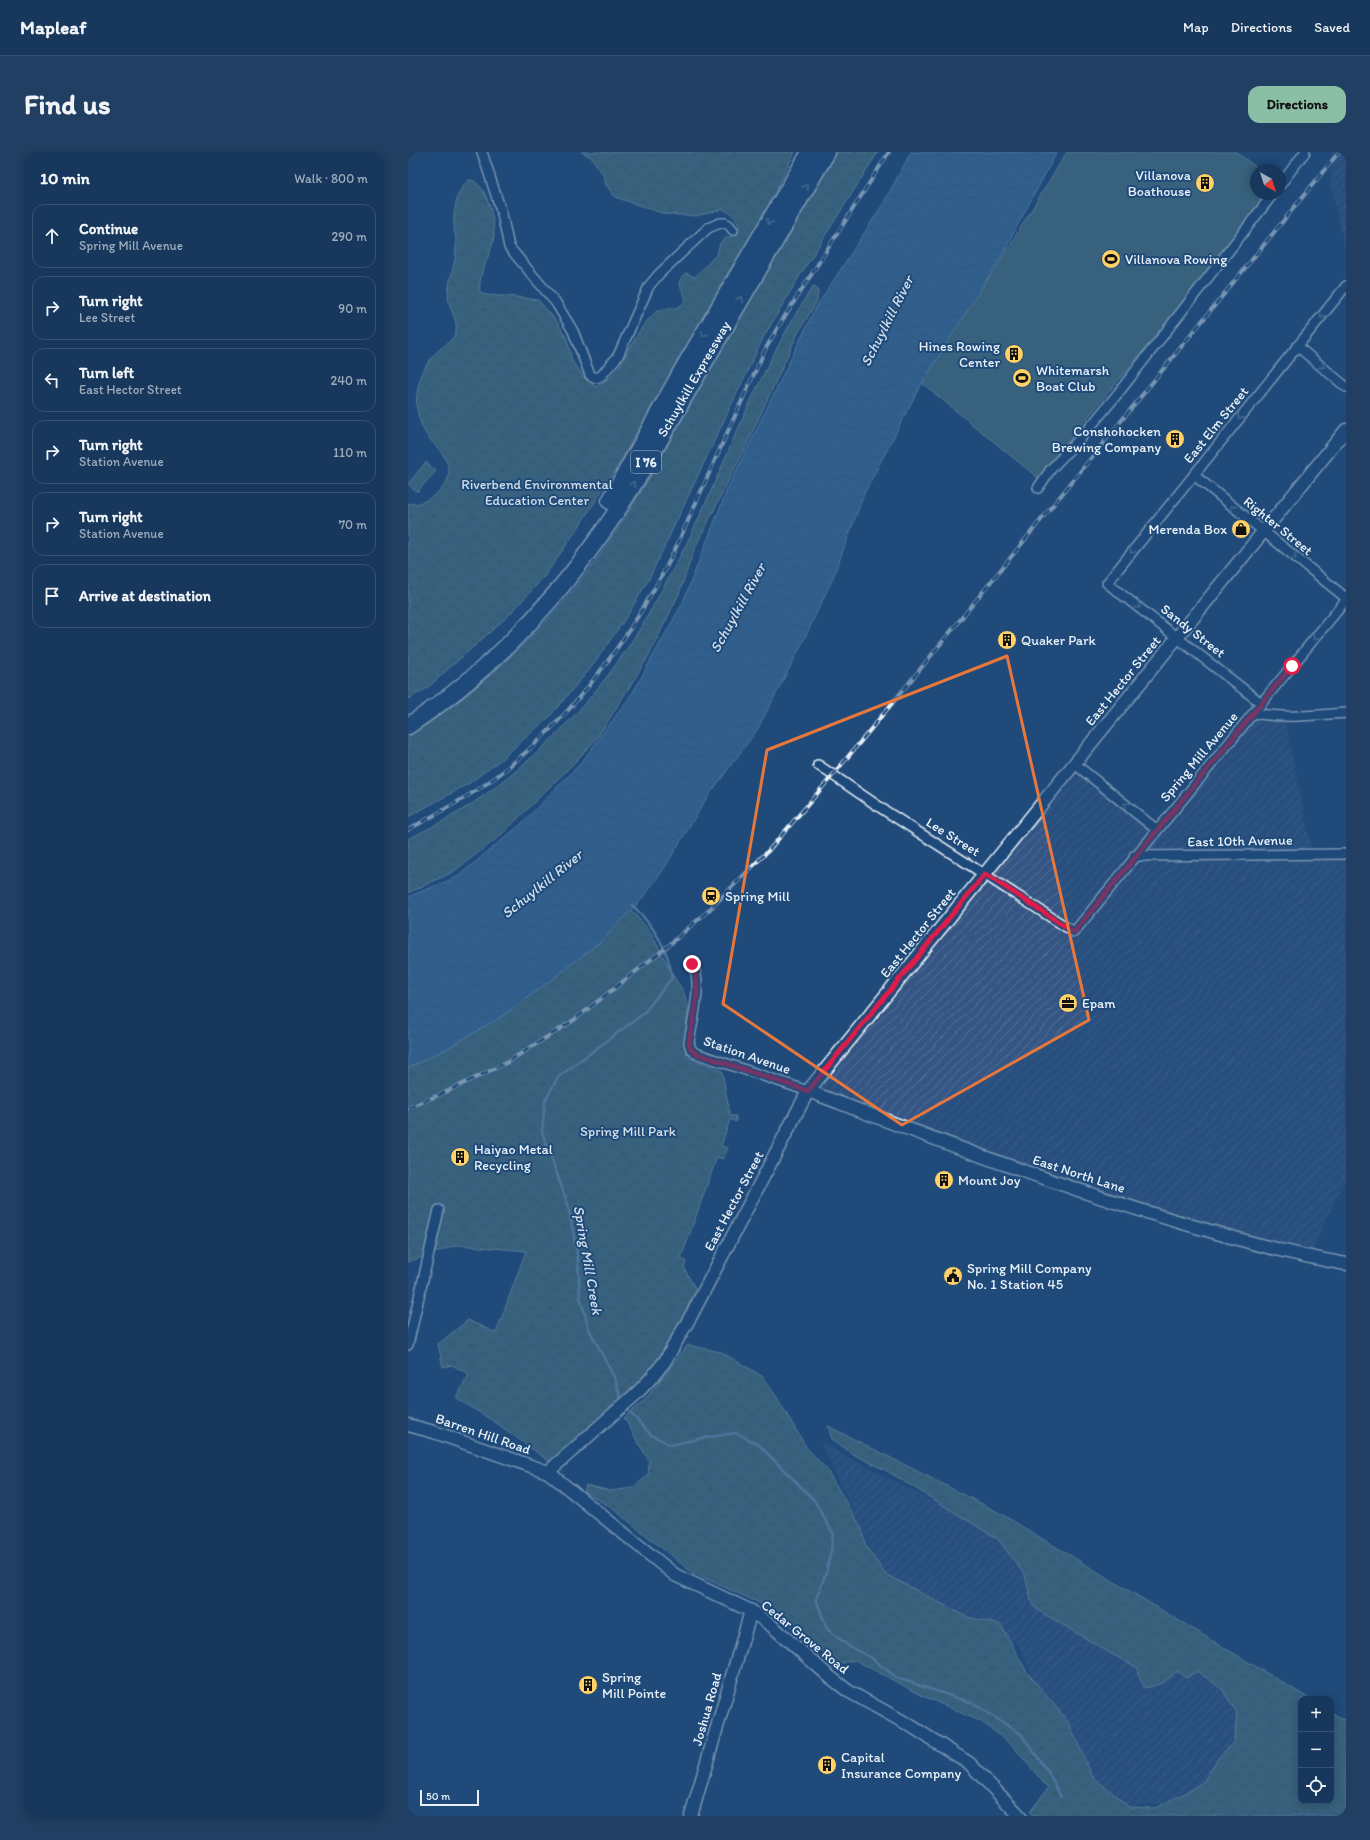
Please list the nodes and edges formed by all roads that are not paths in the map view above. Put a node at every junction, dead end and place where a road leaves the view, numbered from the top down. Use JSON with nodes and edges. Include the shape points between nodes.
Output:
{"nodes":[{"id":1,"x":482,"y":152,"type":"edge"},
{"id":2,"x":810,"y":152,"type":"edge"},
{"id":3,"x":827,"y":152,"type":"edge"},
{"id":4,"x":1306,"y":152,"type":"edge"},
{"id":5,"x":1286,"y":177,"type":"edge"},
{"id":6,"x":1268,"y":200,"type":"edge"},
{"id":7,"x":733,"y":230,"type":"dead end"},
{"id":8,"x":1346,"y":286,"type":"edge"},
{"id":9,"x":1297,"y":346,"type":"junction"},
{"id":10,"x":1346,"y":387,"type":"edge"},
{"id":11,"x":1346,"y":430,"type":"edge"},
{"id":12,"x":1194,"y":475,"type":"junction"},
{"id":13,"x":1038,"y":488,"type":"dead end"},
{"id":14,"x":1263,"y":532,"type":"junction"},
{"id":15,"x":1107,"y":582,"type":"joint"},
{"id":16,"x":1346,"y":599,"type":"edge"},
{"id":17,"x":1178,"y":637,"type":"junction"},
{"id":18,"x":1261,"y":703,"type":"junction"},
{"id":19,"x":1254,"y":713,"type":"junction"},
{"id":20,"x":1346,"y":713,"type":"edge"},
{"id":21,"x":408,"y":716,"type":"edge"},
{"id":22,"x":408,"y":726,"type":"edge"},
{"id":23,"x":1075,"y":764,"type":"junction"},
{"id":24,"x":818,"y":765,"type":"dead end"},
{"id":25,"x":1157,"y":830,"type":"junction"},
{"id":26,"x":1346,"y":854,"type":"edge"},
{"id":27,"x":1134,"y":856,"type":"junction"},
{"id":28,"x":985,"y":874,"type":"junction"},
{"id":29,"x":1074,"y":932,"type":"joint"},
{"id":30,"x":692,"y":964,"type":"dead end"},
{"id":31,"x":808,"y":1091,"type":"junction"},
{"id":32,"x":439,"y":1210,"type":"dead end"},
{"id":33,"x":1346,"y":1264,"type":"edge"},
{"id":34,"x":408,"y":1345,"type":"edge"},
{"id":35,"x":408,"y":1425,"type":"edge"},
{"id":36,"x":548,"y":1472,"type":"junction"},
{"id":37,"x":751,"y":1611,"type":"junction"},
{"id":38,"x":691,"y":1816,"type":"edge"},
{"id":39,"x":1020,"y":1816,"type":"edge"}],
"edges":[{"from":1,"to":7,"type":"street","via":[[502,214],[509,247],[556,303],[573,331],[590,375],[596,378],[601,376],[618,356],[649,286],[659,274],[708,228],[725,223]]},
{"from":2,"to":21,"type":"highway","name":"Schuylkill Expressway","number":"I 76","one_way":true,"via":[[680,374],[618,489],[568,565],[486,654]]},
{"from":22,"to":3,"type":"highway","name":"Schuylkill Expressway","number":"I 76","one_way":true,"via":[[438,706],[495,659],[536,617],[586,555],[625,498]]},
{"from":4,"to":5,"type":"street"},
{"from":6,"to":13,"type":"street","via":[[1110,403],[1051,469]]},
{"from":8,"to":9,"type":"street","name":"East Elm Street","one_way":true},
{"from":9,"to":10,"type":"street","one_way":true},
{"from":9,"to":12,"type":"street","name":"East Elm Street","one_way":true},
{"from":11,"to":14,"type":"main road","name":"East Hector Street"},
{"from":14,"to":12,"type":"street","name":"Righter Street","one_way":true},
{"from":12,"to":15,"type":"street","name":"East Elm Street","one_way":true},
{"from":14,"to":16,"type":"street","name":"Righter Street","one_way":true},
{"from":14,"to":17,"type":"main road","name":"East Hector Street"},
{"from":15,"to":17,"type":"street","name":"Sandy Street","one_way":true},
{"from":16,"to":18,"type":"street","name":"Spring Mill Avenue","one_way":true},
{"from":17,"to":18,"type":"street","name":"Sandy Street"},
{"from":17,"to":23,"type":"main road","name":"East Hector Street"},
{"from":18,"to":19,"type":"street","name":"Spring Mill Avenue"},
{"from":19,"to":20,"type":"street","via":[[1284,717]]},
{"from":19,"to":25,"type":"street","name":"Spring Mill Avenue"},
{"from":25,"to":23,"type":"street","one_way":true},
{"from":23,"to":28,"type":"main road","name":"East Hector Street"},
{"from":24,"to":28,"type":"street","name":"Lee Street"},
{"from":25,"to":27,"type":"street","name":"Spring Mill Avenue"},
{"from":26,"to":27,"type":"street","name":"East 10th Avenue"},
{"from":27,"to":29,"type":"street","name":"Spring Mill Avenue"},
{"from":28,"to":29,"type":"street","name":"Lee Street"},
{"from":28,"to":31,"type":"main road","name":"East Hector Street"},
{"from":30,"to":31,"type":"street","name":"Station Avenue","via":[[697,976],[697,988],[689,1043],[691,1049],[695,1053]]},
{"from":31,"to":33,"type":"main road","name":"East North Lane","via":[[1006,1166],[1134,1208],[1264,1247]]},
{"from":31,"to":36,"type":"main road","name":"East Hector Street","via":[[665,1361],[637,1393]]},
{"from":32,"to":34,"type":"street"},
{"from":35,"to":36,"type":"main road","name":"Barren Hill Road"},
{"from":36,"to":37,"type":"main road","name":"Cedar Grove Road","via":[[675,1575]]},
{"from":37,"to":38,"type":"main road","name":"Joshua Road"},
{"from":37,"to":39,"type":"main road","name":"Cedar Grove Road","via":[[848,1691],[911,1726],[969,1763]]}]}
